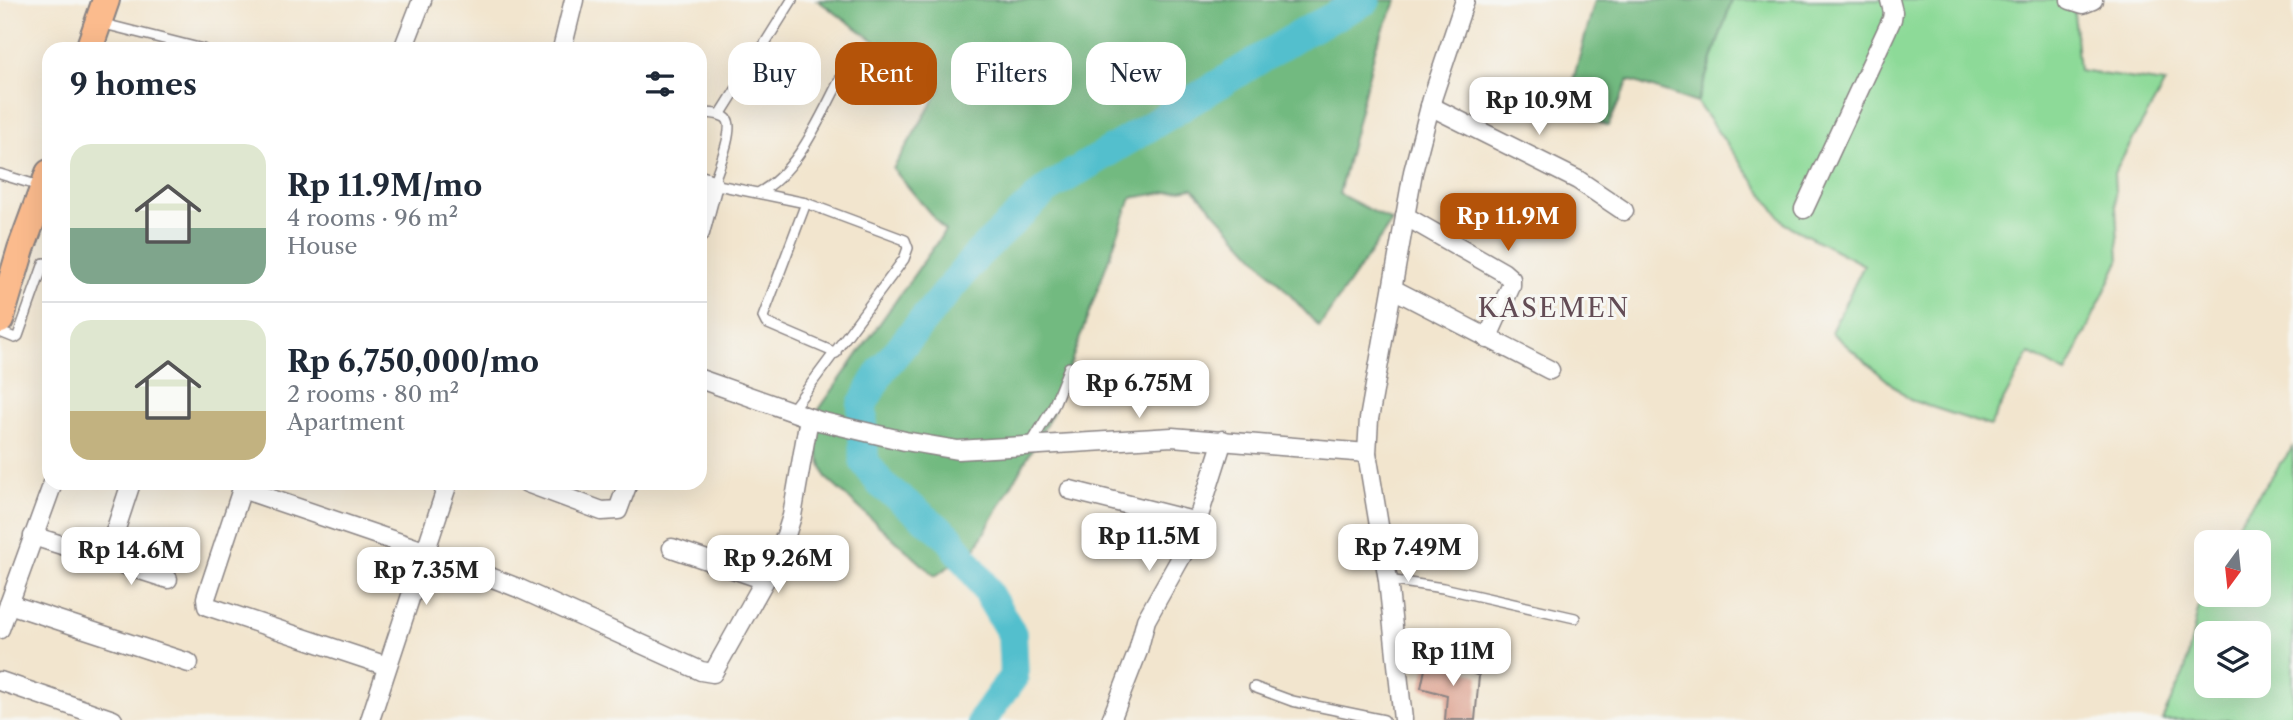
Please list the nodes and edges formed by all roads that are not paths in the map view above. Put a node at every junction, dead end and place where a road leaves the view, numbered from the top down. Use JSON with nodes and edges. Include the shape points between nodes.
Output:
{"nodes":[{"id":1,"x":422,"y":0,"type":"edge"},
{"id":2,"x":574,"y":0,"type":"edge"},
{"id":3,"x":792,"y":0,"type":"edge"},
{"id":4,"x":1465,"y":0,"type":"edge"},
{"id":5,"x":1890,"y":0,"type":"edge"},
{"id":6,"x":2070,"y":0,"type":"edge"},
{"id":7,"x":2093,"y":0,"type":"edge"},
{"id":8,"x":102,"y":11,"type":"edge"},
{"id":9,"x":91,"y":42,"type":"edge"},
{"id":10,"x":184,"y":42,"type":"edge"},
{"id":11,"x":406,"y":42,"type":"edge"},
{"id":12,"x":564,"y":42,"type":"edge"},
{"id":13,"x":835,"y":89,"type":"edge"},
{"id":14,"x":1430,"y":106,"type":"junction"},
{"id":15,"x":707,"y":114,"type":"edge"},
{"id":16,"x":720,"y":115,"type":"junction"},
{"id":17,"x":0,"y":174,"type":"edge"},
{"id":18,"x":42,"y":179,"type":"edge"},
{"id":19,"x":707,"y":182,"type":"edge"},
{"id":20,"x":42,"y":193,"type":"edge"},
{"id":21,"x":758,"y":193,"type":"junction"},
{"id":22,"x":806,"y":203,"type":"junction"},
{"id":23,"x":1804,"y":209,"type":"dead end"},
{"id":24,"x":1624,"y":211,"type":"dead end"},
{"id":25,"x":1405,"y":216,"type":"junction"},
{"id":26,"x":35,"y":261,"type":"edge"},
{"id":27,"x":1393,"y":289,"type":"junction"},
{"id":28,"x":0,"y":320,"type":"edge"},
{"id":29,"x":0,"y":332,"type":"edge"},
{"id":30,"x":1487,"y":339,"type":"junction"},
{"id":31,"x":836,"y":353,"type":"junction"},
{"id":32,"x":1069,"y":367,"type":"dead end"},
{"id":33,"x":1550,"y":370,"type":"dead end"},
{"id":34,"x":707,"y":382,"type":"edge"},
{"id":35,"x":790,"y":412,"type":"junction"},
{"id":36,"x":814,"y":419,"type":"junction"},
{"id":37,"x":1223,"y":440,"type":"junction"},
{"id":38,"x":1029,"y":446,"type":"junction"},
{"id":39,"x":1367,"y":453,"type":"junction"},
{"id":40,"x":1070,"y":489,"type":"dead end"},
{"id":41,"x":50,"y":490,"type":"edge"},
{"id":42,"x":129,"y":490,"type":"edge"},
{"id":43,"x":242,"y":490,"type":"edge"},
{"id":44,"x":254,"y":490,"type":"edge"},
{"id":45,"x":446,"y":490,"type":"edge"},
{"id":46,"x":550,"y":490,"type":"edge"},
{"id":47,"x":625,"y":490,"type":"edge"},
{"id":48,"x":1197,"y":522,"type":"junction"},
{"id":49,"x":33,"y":536,"type":"junction"},
{"id":50,"x":672,"y":548,"type":"dead end"},
{"id":51,"x":424,"y":551,"type":"junction"},
{"id":52,"x":106,"y":559,"type":"junction"},
{"id":53,"x":168,"y":579,"type":"dead end"},
{"id":54,"x":765,"y":580,"type":"junction"},
{"id":55,"x":1388,"y":580,"type":"junction"},
{"id":56,"x":9,"y":604,"type":"junction"},
{"id":57,"x":1575,"y":618,"type":"dead end"},
{"id":58,"x":0,"y":629,"type":"edge"},
{"id":59,"x":189,"y":663,"type":"dead end"},
{"id":60,"x":387,"y":666,"type":"junction"},
{"id":61,"x":0,"y":681,"type":"edge"},
{"id":62,"x":1254,"y":687,"type":"dead end"},
{"id":63,"x":1338,"y":716,"type":"edge"},
{"id":64,"x":1378,"y":719,"type":"edge"},
{"id":65,"x":113,"y":720,"type":"edge"},
{"id":66,"x":370,"y":720,"type":"edge"},
{"id":67,"x":1111,"y":720,"type":"edge"},
{"id":68,"x":1404,"y":720,"type":"edge"}],
"edges":[{"from":1,"to":11,"type":"street"},
{"from":2,"to":12,"type":"street"},
{"from":3,"to":16,"type":"lane"},
{"from":4,"to":14,"type":"street"},
{"from":5,"to":23,"type":"street","via":[[1892,19]]},
{"from":6,"to":7,"type":"street","via":[[2083,4]]},
{"from":8,"to":9,"type":"main road"},
{"from":8,"to":10,"type":"lane"},
{"from":13,"to":21,"type":"lane","via":[[798,156],[774,186]]},
{"from":14,"to":24,"type":"street","via":[[1578,180]]},
{"from":14,"to":25,"type":"street"},
{"from":15,"to":16,"type":"lane"},
{"from":16,"to":19,"type":"lane","via":[[730,126],[728,138]]},
{"from":17,"to":18,"type":"lane"},
{"from":19,"to":21,"type":"lane"},
{"from":20,"to":26,"type":"main road","via":[[21,249]]},
{"from":21,"to":22,"type":"lane"},
{"from":22,"to":31,"type":"lane","via":[[763,317],[766,323]]},
{"from":22,"to":31,"type":"lane","via":[[905,240],[908,248]]},
{"from":25,"to":27,"type":"street"},
{"from":25,"to":30,"type":"street","via":[[1511,279]]},
{"from":26,"to":28,"type":"main road"},
{"from":26,"to":29,"type":"lane","via":[[18,336]]},
{"from":27,"to":30,"type":"street"},
{"from":27,"to":39,"type":"street"},
{"from":30,"to":33,"type":"street"},
{"from":31,"to":35,"type":"lane"},
{"from":32,"to":38,"type":"lane","via":[[1053,407]]},
{"from":34,"to":35,"type":"street"},
{"from":35,"to":36,"type":"street"},
{"from":36,"to":38,"type":"street","via":[[958,450]]},
{"from":36,"to":54,"type":"street","via":[[786,536]]},
{"from":37,"to":38,"type":"street","via":[[1172,437]]},
{"from":37,"to":39,"type":"street"},
{"from":37,"to":48,"type":"street"},
{"from":39,"to":55,"type":"street"},
{"from":40,"to":48,"type":"street"},
{"from":41,"to":49,"type":"street"},
{"from":42,"to":52,"type":"street"},
{"from":43,"to":60,"type":"street","via":[[207,606]]},
{"from":44,"to":51,"type":"street"},
{"from":45,"to":51,"type":"street"},
{"from":46,"to":47,"type":"street","via":[[611,512],[618,510]]},
{"from":48,"to":67,"type":"street","via":[[1146,620]]},
{"from":49,"to":52,"type":"street"},
{"from":49,"to":56,"type":"street"},
{"from":50,"to":54,"type":"street"},
{"from":51,"to":54,"type":"street","via":[[708,673],[717,667]]},
{"from":51,"to":60,"type":"street"},
{"from":52,"to":53,"type":"street"},
{"from":55,"to":57,"type":"lane"},
{"from":55,"to":68,"type":"street"},
{"from":56,"to":58,"type":"street"},
{"from":56,"to":59,"type":"street"},
{"from":60,"to":66,"type":"street"},
{"from":61,"to":65,"type":"street"},
{"from":62,"to":63,"type":"lane"},
{"from":63,"to":64,"type":"lane"}]}
